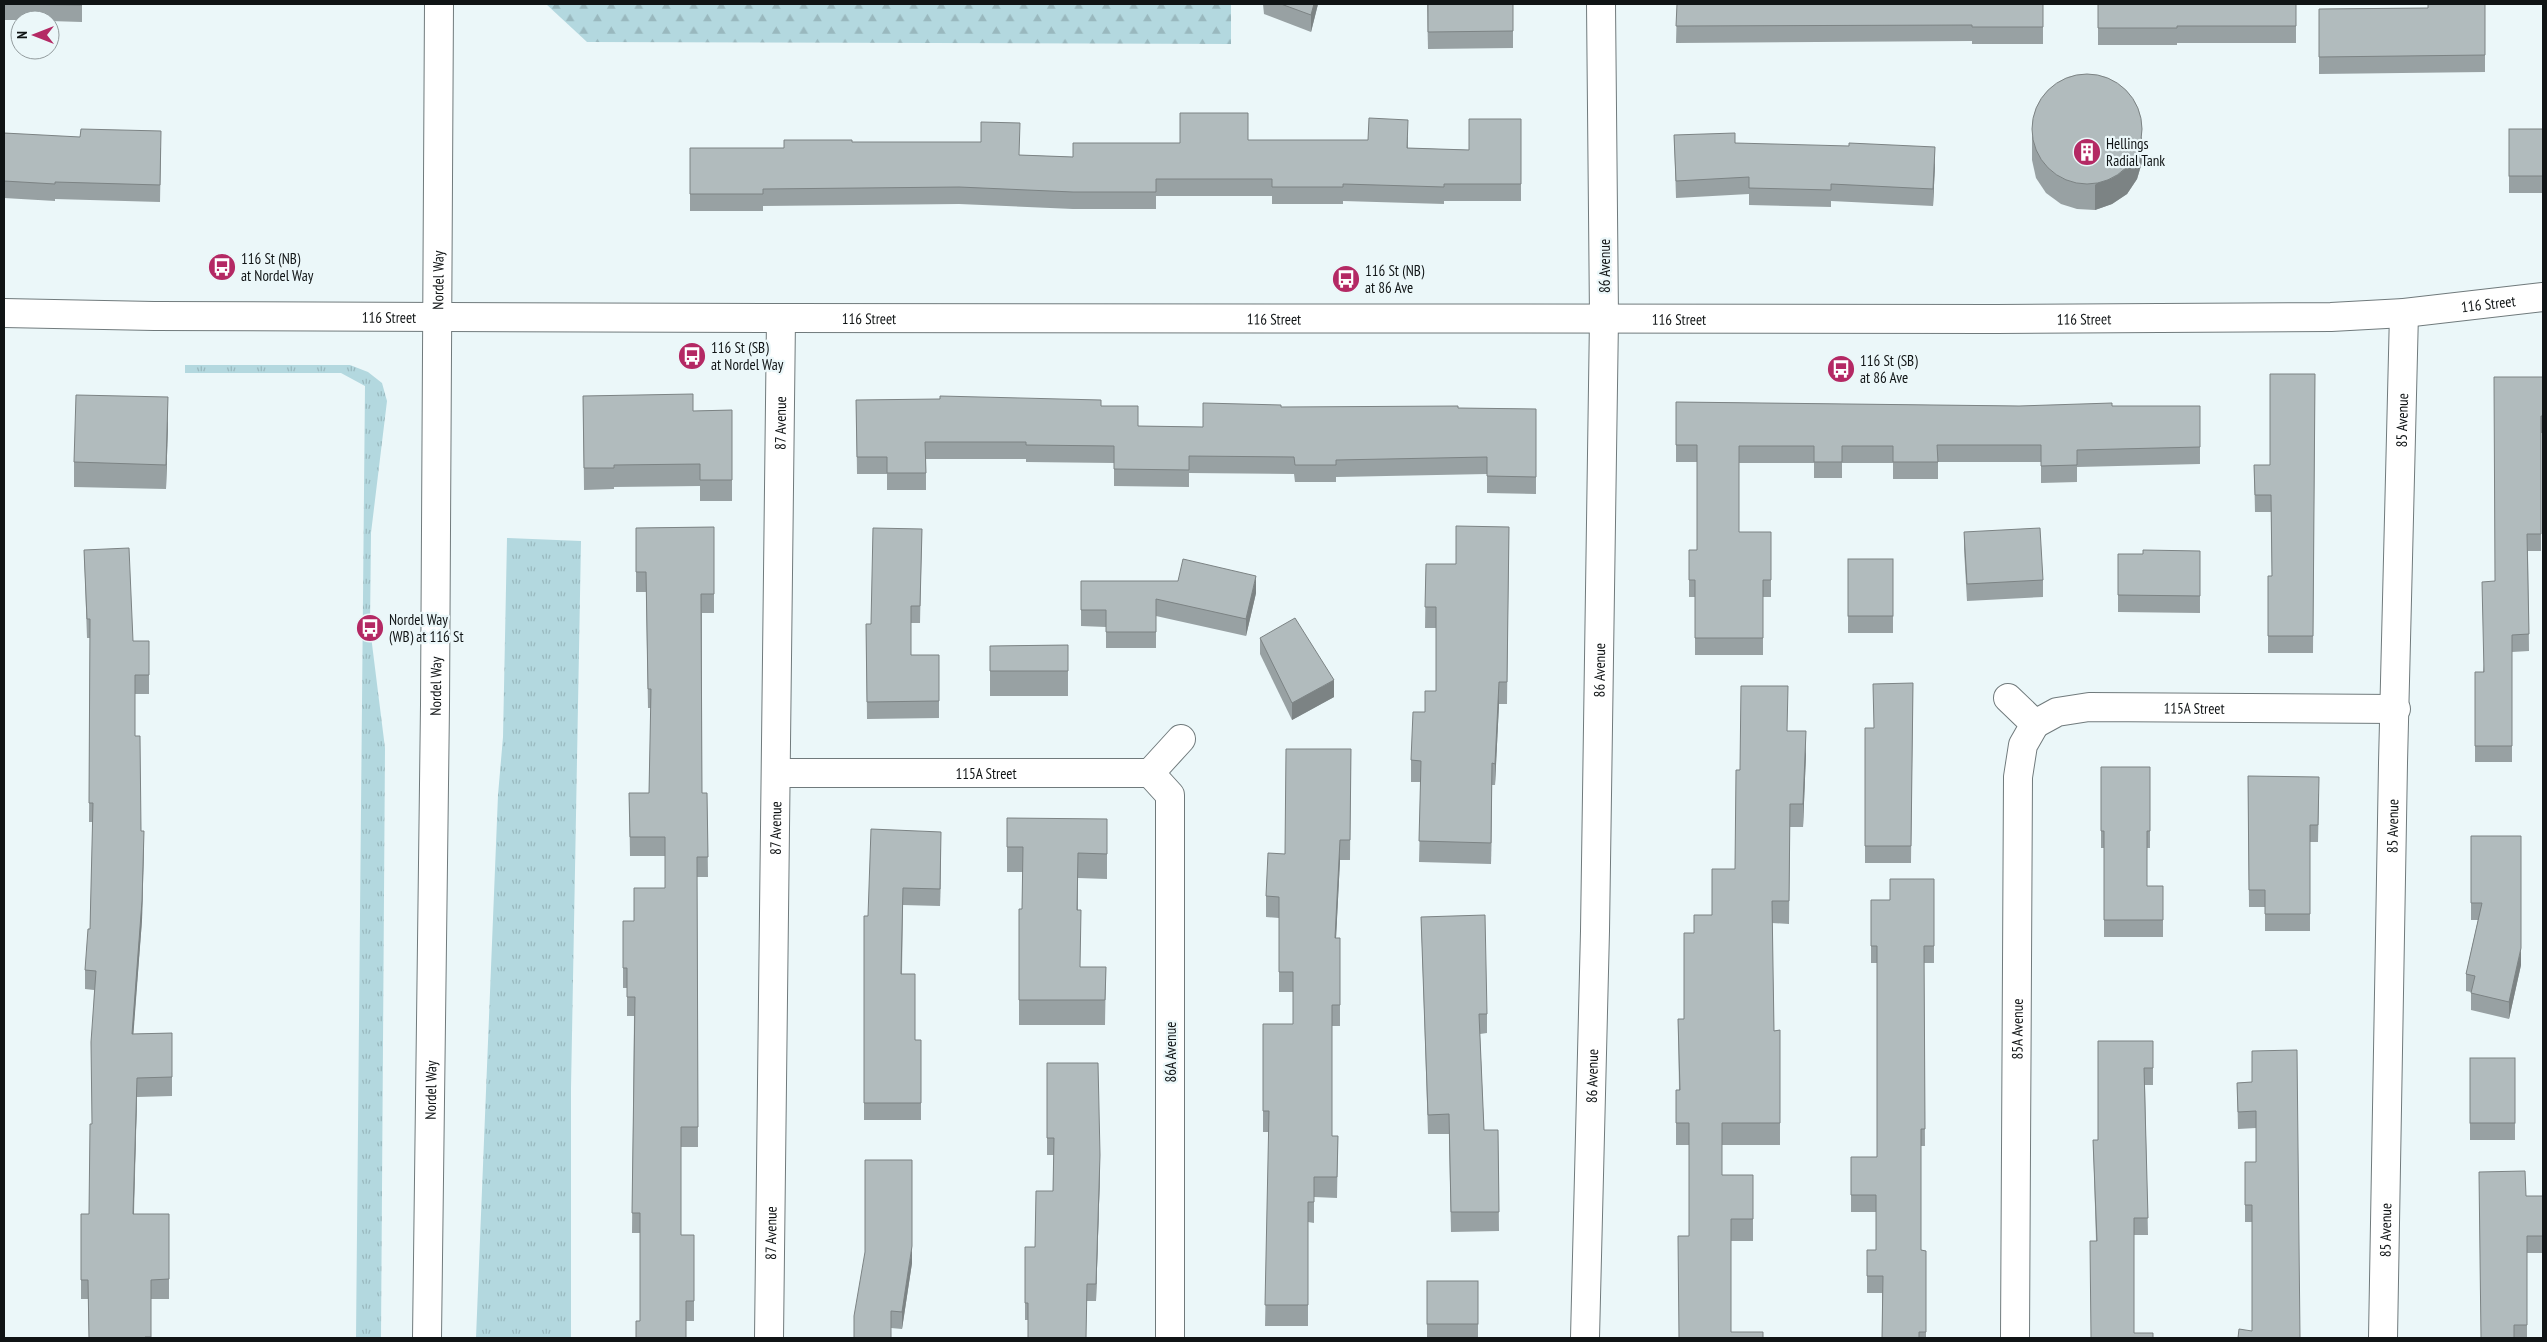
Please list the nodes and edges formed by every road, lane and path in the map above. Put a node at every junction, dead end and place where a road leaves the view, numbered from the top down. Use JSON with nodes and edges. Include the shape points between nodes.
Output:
{"nodes":[{"id":1,"x":439,"y":4,"type":"edge"},
{"id":2,"x":1602,"y":4,"type":"edge"},
{"id":3,"x":2543,"y":297,"type":"edge"},
{"id":4,"x":4,"y":313,"type":"edge"},
{"id":5,"x":2404,"y":313,"type":"junction"},
{"id":6,"x":438,"y":317,"type":"junction"},
{"id":7,"x":781,"y":318,"type":"junction"},
{"id":8,"x":1604,"y":318,"type":"junction"},
{"id":9,"x":2008,"y":698,"type":"dead end"},
{"id":10,"x":2396,"y":709,"type":"junction"},
{"id":11,"x":2035,"y":724,"type":"junction"},
{"id":12,"x":1181,"y":739,"type":"dead end"},
{"id":13,"x":776,"y":773,"type":"junction"},
{"id":14,"x":1150,"y":773,"type":"junction"},
{"id":15,"x":427,"y":1338,"type":"edge"},
{"id":16,"x":769,"y":1338,"type":"edge"},
{"id":17,"x":1170,"y":1338,"type":"edge"},
{"id":18,"x":1585,"y":1338,"type":"edge"},
{"id":19,"x":2015,"y":1338,"type":"edge"},
{"id":20,"x":2383,"y":1338,"type":"edge"}],
"edges":[{"from":1,"to":6,"type":"street","name":"Nordel Way"},
{"from":2,"to":8,"type":"street","name":"86 Avenue"},
{"from":3,"to":5,"type":"street","name":"116 Street"},
{"from":4,"to":6,"type":"street","name":"116 Street"},
{"from":5,"to":8,"type":"street","name":"116 Street","via":[[2321,317]]},
{"from":5,"to":10,"type":"street","name":"85 Avenue"},
{"from":6,"to":7,"type":"street","name":"116 Street"},
{"from":6,"to":15,"type":"street","name":"Nordel Way"},
{"from":7,"to":8,"type":"street","name":"116 Street"},
{"from":7,"to":13,"type":"street","name":"87 Avenue"},
{"from":8,"to":18,"type":"street","name":"86 Avenue","via":[[1596,912]]},
{"from":9,"to":11,"type":"street"},
{"from":10,"to":11,"type":"street","name":"115A Street","via":[[2089,706],[2058,712]]},
{"from":10,"to":20,"type":"street","name":"85 Avenue"},
{"from":11,"to":19,"type":"street","name":"85A Avenue","via":[[2023,745],[2018,777]]},
{"from":12,"to":14,"type":"street"},
{"from":13,"to":14,"type":"street","name":"115A Street"},
{"from":13,"to":16,"type":"street","name":"87 Avenue"},
{"from":14,"to":17,"type":"street","name":"86A Avenue","via":[[1170,795]]}]}
